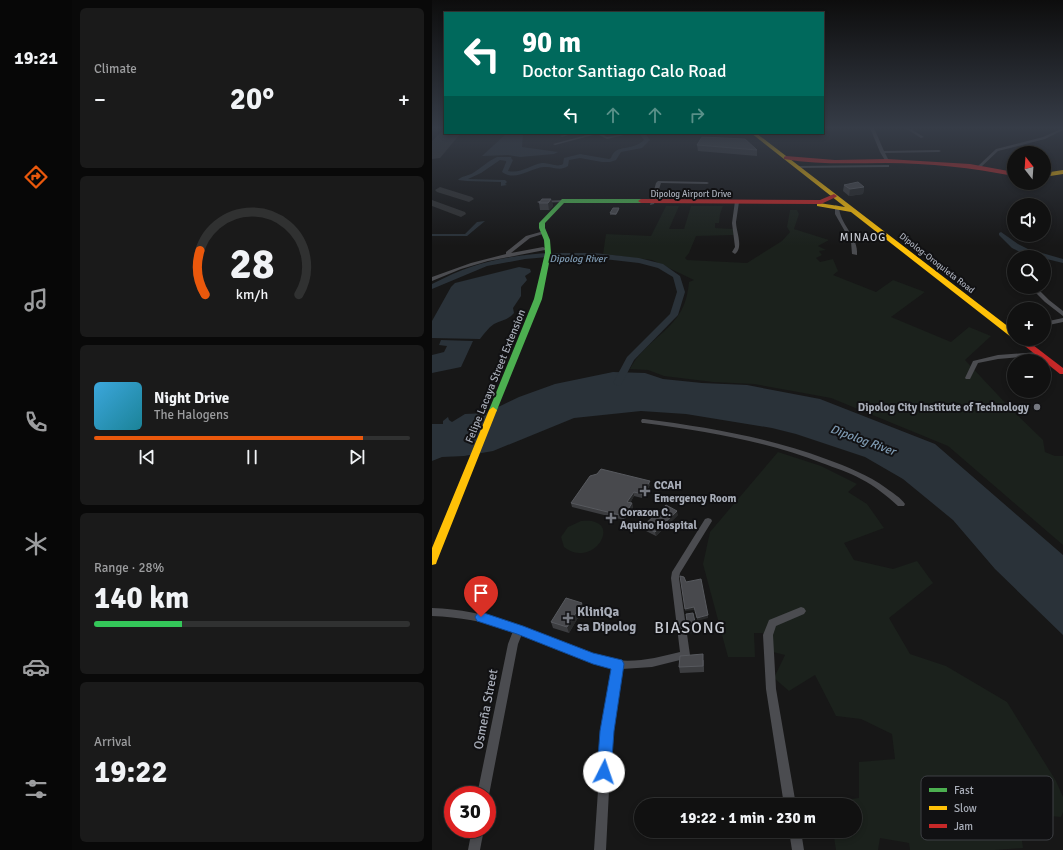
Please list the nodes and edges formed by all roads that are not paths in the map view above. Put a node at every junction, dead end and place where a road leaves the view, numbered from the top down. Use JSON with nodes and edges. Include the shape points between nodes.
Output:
{"nodes":[{"id":1,"x":797,"y":168,"type":"edge"},
{"id":2,"x":982,"y":168,"type":"edge"},
{"id":3,"x":1063,"y":172,"type":"edge"},
{"id":4,"x":1007,"y":173,"type":"edge"},
{"id":5,"x":1051,"y":174,"type":"edge"},
{"id":6,"x":707,"y":183,"type":"dead end"},
{"id":7,"x":834,"y":196,"type":"junction"},
{"id":8,"x":561,"y":202,"type":"joint"},
{"id":9,"x":652,"y":203,"type":"junction"},
{"id":10,"x":737,"y":203,"type":"junction"},
{"id":11,"x":821,"y":203,"type":"junction"},
{"id":12,"x":837,"y":206,"type":"junction"},
{"id":13,"x":852,"y":210,"type":"junction"},
{"id":14,"x":544,"y":232,"type":"junction"},
{"id":15,"x":735,"y":252,"type":"dead end"},
{"id":16,"x":546,"y":253,"type":"junction"},
{"id":17,"x":855,"y":254,"type":"dead end"},
{"id":18,"x":502,"y":255,"type":"junction"},
{"id":19,"x":432,"y":279,"type":"edge"},
{"id":20,"x":1040,"y":294,"type":"edge"},
{"id":21,"x":1063,"y":314,"type":"edge"},
{"id":22,"x":1063,"y":320,"type":"edge"},
{"id":23,"x":1051,"y":323,"type":"edge"},
{"id":24,"x":1007,"y":328,"type":"edge"},
{"id":25,"x":1029,"y":346,"type":"edge"},
{"id":26,"x":1039,"y":354,"type":"edge"},
{"id":27,"x":1007,"y":356,"type":"edge"},
{"id":28,"x":1051,"y":363,"type":"edge"},
{"id":29,"x":1063,"y":372,"type":"edge"},
{"id":30,"x":968,"y":378,"type":"dead end"},
{"id":31,"x":643,"y":422,"type":"dead end"},
{"id":32,"x":899,"y":505,"type":"dead end"},
{"id":33,"x":708,"y":521,"type":"dead end"},
{"id":34,"x":432,"y":561,"type":"edge"},
{"id":35,"x":801,"y":611,"type":"dead end"},
{"id":36,"x":432,"y":612,"type":"edge"},
{"id":37,"x":519,"y":630,"type":"junction"},
{"id":38,"x":618,"y":664,"type":"junction"},
{"id":39,"x":485,"y":786,"type":"edge"},
{"id":40,"x":789,"y":798,"type":"edge"},
{"id":41,"x":476,"y":838,"type":"edge"},
{"id":42,"x":796,"y":838,"type":"edge"},
{"id":43,"x":474,"y":850,"type":"edge"},
{"id":44,"x":600,"y":850,"type":"edge"},
{"id":45,"x":798,"y":850,"type":"edge"}],
"edges":[{"from":1,"to":7,"type":"main road","name":"Dipolog-Oroquieta Road"},
{"from":2,"to":4,"type":"main road"},
{"from":3,"to":5,"type":"main road"},
{"from":6,"to":9,"type":"street","via":[[660,182]]},
{"from":7,"to":11,"type":"main road"},
{"from":7,"to":13,"type":"main road","name":"Dipolog-Oroquieta Road"},
{"from":8,"to":9,"type":"main road","name":"Dipolog Airport Drive"},
{"from":8,"to":14,"type":"main road","name":"Felipe Lacaya Street Extension","via":[[543,220]]},
{"from":9,"to":10,"type":"main road","name":"Dipolog Airport Drive"},
{"from":10,"to":11,"type":"main road","name":"Dipolog Airport Drive"},
{"from":10,"to":15,"type":"street","via":[[734,223],[737,247]]},
{"from":11,"to":12,"type":"main road","name":"Dipolog Airport Drive"},
{"from":12,"to":13,"type":"main road","name":"Dipolog Airport Drive"},
{"from":12,"to":17,"type":"street","via":[[837,214],[854,242]]},
{"from":13,"to":24,"type":"main road","name":"Dipolog-Oroquieta Road"},
{"from":14,"to":16,"type":"main road","name":"Felipe Lacaya Street Extension","via":[[547,240]]},
{"from":14,"to":18,"type":"street","via":[[528,237],[510,252]]},
{"from":16,"to":18,"type":"street"},
{"from":16,"to":34,"type":"main road","name":"Felipe Lacaya Street Extension","via":[[538,299],[532,316]]},
{"from":18,"to":19,"type":"street"},
{"from":20,"to":21,"type":"street"},
{"from":22,"to":23,"type":"street"},
{"from":25,"to":26,"type":"main road"},
{"from":27,"to":30,"type":"street","via":[[975,362]]},
{"from":28,"to":29,"type":"main road"},
{"from":31,"to":32,"type":"street","via":[[782,451],[859,479]]},
{"from":33,"to":38,"type":"street","via":[[676,572],[685,654],[636,664]]},
{"from":35,"to":40,"type":"street","via":[[772,623],[768,635],[771,689]]},
{"from":36,"to":37,"type":"street","via":[[481,617]]},
{"from":37,"to":38,"type":"street","via":[[593,659]]},
{"from":37,"to":39,"type":"street","name":"Osmeña Street","via":[[512,648]]},
{"from":38,"to":44,"type":"street","via":[[607,731]]},
{"from":41,"to":43,"type":"street"},
{"from":42,"to":45,"type":"street"}]}
